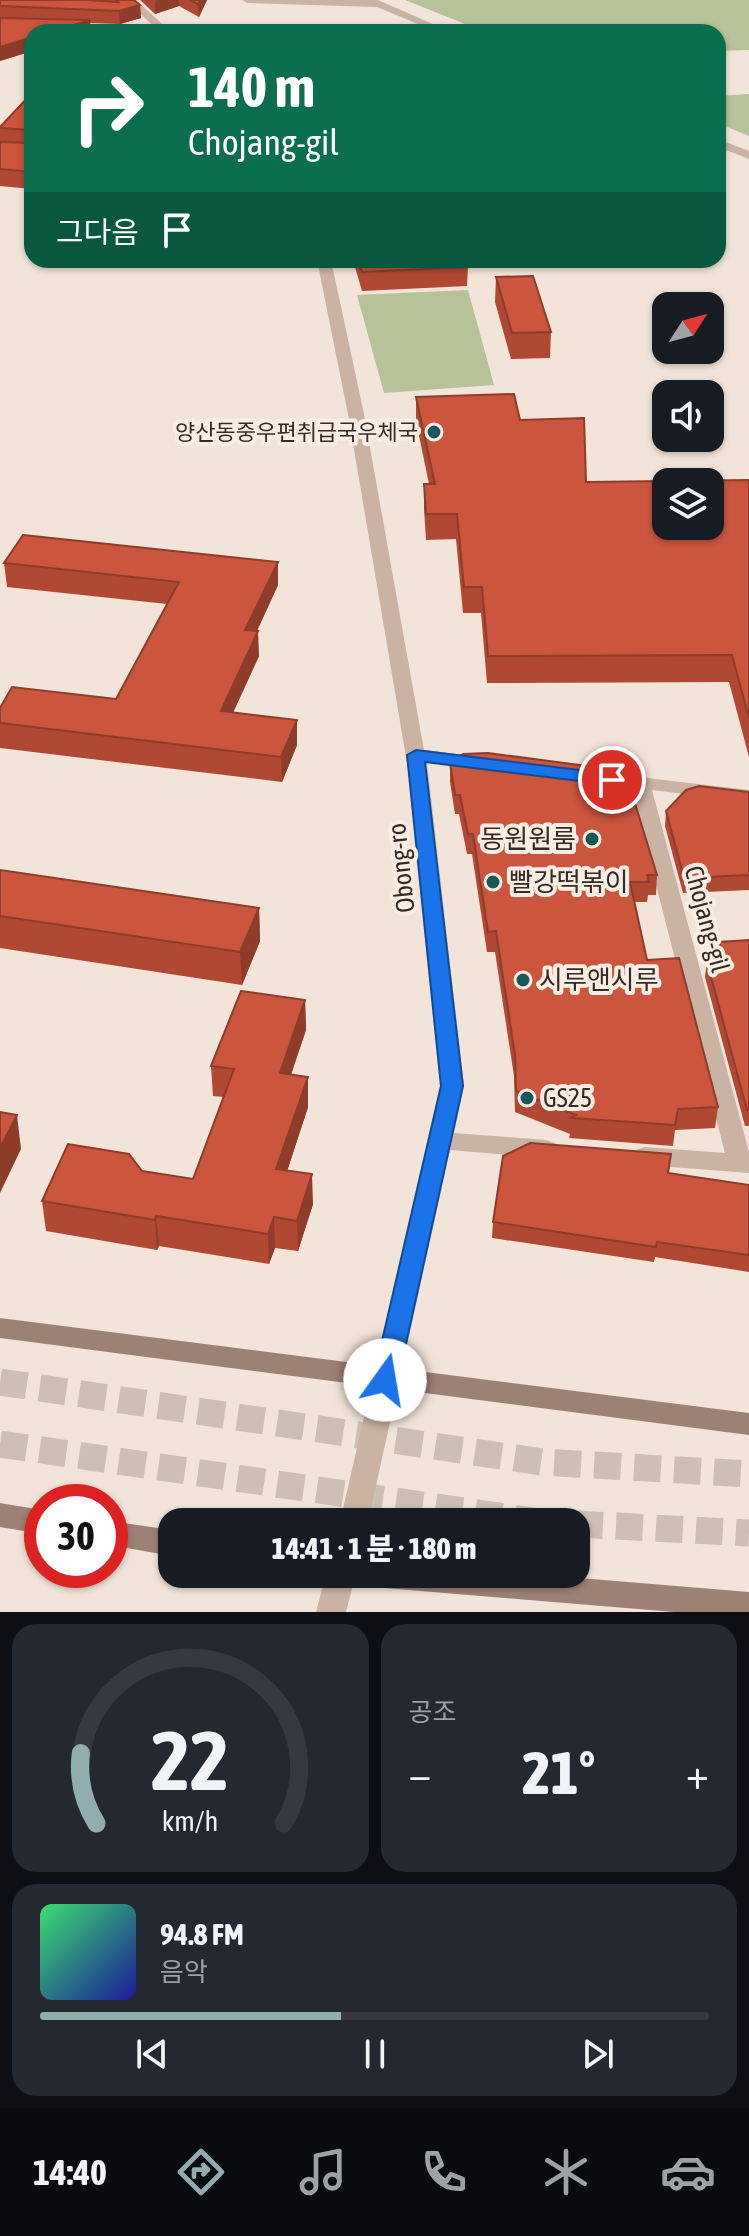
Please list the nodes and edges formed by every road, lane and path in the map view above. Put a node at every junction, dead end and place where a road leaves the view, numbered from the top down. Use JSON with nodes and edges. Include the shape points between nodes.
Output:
{"nodes":[{"id":1,"x":130,"y":0,"type":"edge"},
{"id":2,"x":247,"y":0,"type":"edge"},
{"id":3,"x":374,"y":2,"type":"edge"},
{"id":4,"x":157,"y":24,"type":"edge"},
{"id":5,"x":427,"y":24,"type":"edge"},
{"id":6,"x":726,"y":146,"type":"edge"},
{"id":7,"x":749,"y":155,"type":"edge"},
{"id":8,"x":326,"y":268,"type":"edge"},
{"id":9,"x":416,"y":755,"type":"junction"},
{"id":10,"x":506,"y":767,"type":"edge"},
{"id":11,"x":610,"y":780,"type":"edge"},
{"id":12,"x":640,"y":783,"type":"junction"},
{"id":13,"x":749,"y":796,"type":"edge"},
{"id":14,"x":439,"y":1140,"type":"junction"},
{"id":15,"x":566,"y":1150,"type":"edge"},
{"id":16,"x":629,"y":1155,"type":"edge"},
{"id":17,"x":744,"y":1164,"type":"edge"},
{"id":18,"x":0,"y":1328,"type":"edge"},
{"id":19,"x":385,"y":1380,"type":"junction"},
{"id":20,"x":749,"y":1424,"type":"edge"},
{"id":21,"x":358,"y":1508,"type":"edge"},
{"id":22,"x":0,"y":1515,"type":"edge"},
{"id":23,"x":24,"y":1519,"type":"edge"},
{"id":24,"x":128,"y":1536,"type":"edge"},
{"id":25,"x":158,"y":1541,"type":"edge"},
{"id":26,"x":337,"y":1588,"type":"edge"},
{"id":27,"x":543,"y":1588,"type":"edge"},
{"id":28,"x":749,"y":1605,"type":"edge"},
{"id":29,"x":331,"y":1612,"type":"edge"}],
"edges":[{"from":1,"to":4,"type":"street"},
{"from":2,"to":3,"type":"street"},
{"from":3,"to":5,"type":"street"},
{"from":6,"to":7,"type":"street"},
{"from":8,"to":9,"type":"street","name":"Obong-ro"},
{"from":9,"to":10,"type":"street"},
{"from":9,"to":14,"type":"street","name":"Obong-ro","via":[[452,1086]]},
{"from":11,"to":12,"type":"street"},
{"from":12,"to":13,"type":"street"},
{"from":12,"to":17,"type":"street","name":"Chojang-gil"},
{"from":14,"to":15,"type":"street"},
{"from":14,"to":19,"type":"street","name":"Obong-ro"},
{"from":16,"to":17,"type":"street","name":"Chojang-gil"},
{"from":18,"to":19,"type":"main road"},
{"from":19,"to":20,"type":"main road"},
{"from":19,"to":21,"type":"street","name":"Obong-ro"},
{"from":22,"to":23,"type":"main road"},
{"from":24,"to":25,"type":"main road"},
{"from":26,"to":29,"type":"street"},
{"from":27,"to":28,"type":"main road"}]}
